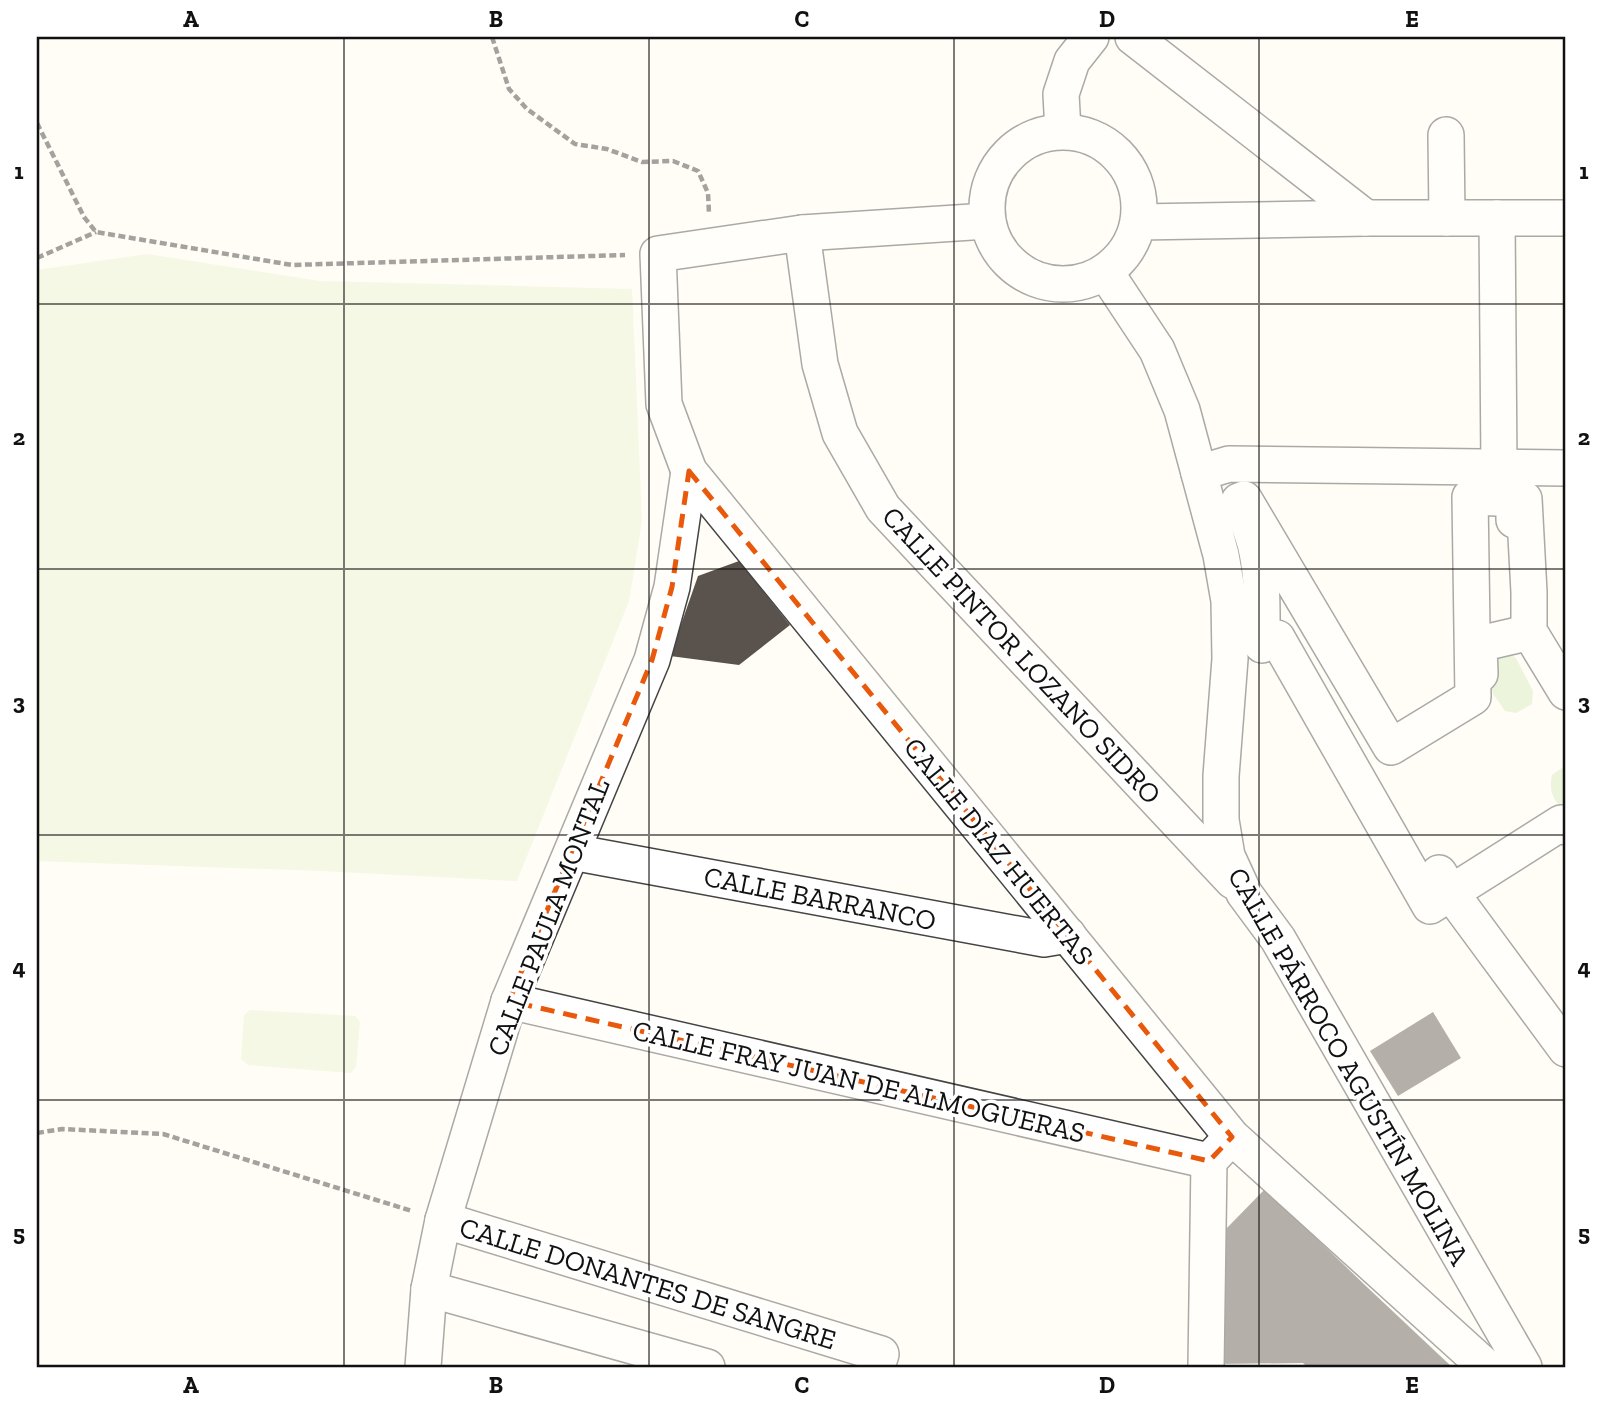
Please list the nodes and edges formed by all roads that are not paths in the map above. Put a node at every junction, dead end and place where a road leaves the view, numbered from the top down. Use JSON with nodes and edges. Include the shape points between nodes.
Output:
{"nodes":[{"id":1,"x":1091,"y":37,"type":"edge"},
{"id":2,"x":1133,"y":37,"type":"edge"},
{"id":3,"x":1063,"y":131,"type":"junction"},
{"id":4,"x":1446,"y":135,"type":"dead end"},
{"id":5,"x":1366,"y":218,"type":"junction"},
{"id":6,"x":1447,"y":218,"type":"junction"},
{"id":7,"x":1497,"y":218,"type":"junction"},
{"id":8,"x":1566,"y":218,"type":"edge"},
{"id":9,"x":987,"y":221,"type":"junction"},
{"id":10,"x":1139,"y":222,"type":"junction"},
{"id":11,"x":802,"y":233,"type":"junction"},
{"id":12,"x":1106,"y":273,"type":"junction"},
{"id":13,"x":1499,"y":467,"type":"junction"},
{"id":14,"x":1566,"y":468,"type":"edge"},
{"id":15,"x":689,"y":471,"type":"junction"},
{"id":16,"x":1199,"y":473,"type":"junction"},
{"id":17,"x":1514,"y":498,"type":"junction"},
{"id":18,"x":1245,"y":598,"type":"junction"},
{"id":19,"x":1518,"y":635,"type":"junction"},
{"id":20,"x":1566,"y":692,"type":"edge"},
{"id":21,"x":1566,"y":720,"type":"edge"},
{"id":22,"x":1377,"y":766,"type":"junction"},
{"id":23,"x":1566,"y":820,"type":"edge"},
{"id":24,"x":1566,"y":827,"type":"edge"},
{"id":25,"x":572,"y":852,"type":"junction"},
{"id":26,"x":1447,"y":886,"type":"junction"},
{"id":27,"x":1244,"y":893,"type":"junction"},
{"id":28,"x":1068,"y":935,"type":"junction"},
{"id":29,"x":509,"y":1001,"type":"junction"},
{"id":30,"x":1566,"y":1049,"type":"edge"},
{"id":31,"x":1220,"y":1149,"type":"junction"},
{"id":32,"x":443,"y":1220,"type":"junction"},
{"id":33,"x":429,"y":1289,"type":"junction"},
{"id":34,"x":423,"y":1367,"type":"edge"},
{"id":35,"x":707,"y":1367,"type":"edge"},
{"id":36,"x":877,"y":1367,"type":"edge"},
{"id":37,"x":1206,"y":1367,"type":"edge"},
{"id":38,"x":1486,"y":1367,"type":"edge"},
{"id":39,"x":1524,"y":1367,"type":"edge"}],
"edges":[{"from":1,"to":3,"type":"street","via":[[1072,61],[1060,94]]},
{"from":2,"to":5,"type":"street"},
{"from":3,"to":9,"type":"street","via":[[1031,138],[1004,158],[989,187]]},
{"from":3,"to":10,"type":"street","via":[[1096,138],[1123,159],[1138,188]]},
{"from":4,"to":6,"type":"street"},
{"from":5,"to":6,"type":"street"},
{"from":5,"to":10,"type":"street"},
{"from":6,"to":7,"type":"street"},
{"from":7,"to":8,"type":"street"},
{"from":7,"to":13,"type":"street"},
{"from":9,"to":11,"type":"street"},
{"from":9,"to":12,"type":"street","via":[[998,250],[1028,276],[1047,284],[1078,284]]},
{"from":10,"to":12,"type":"street","via":[[1127,251]]},
{"from":11,"to":15,"type":"street","name":"CALLE DÍAZ HUERTAS","via":[[658,254],[664,404]]},
{"from":11,"to":27,"type":"street","name":"CALLE PINTOR LOZANO SIDRO","via":[[820,363],[840,433],[883,508]]},
{"from":12,"to":16,"type":"street","name":"CALLE PÁRROCO AGUSTÍN MOLINA","via":[[1157,350],[1182,410]]},
{"from":13,"to":14,"type":"street"},
{"from":13,"to":16,"type":"street","via":[[1229,464]]},
{"from":13,"to":17,"type":"street"},
{"from":15,"to":25,"type":"street","name":"CALLE PAULA MONTAL","via":[[671,587],[652,660]]},
{"from":15,"to":28,"type":"street","name":"CALLE DÍAZ HUERTAS"},
{"from":16,"to":18,"type":"street","name":"CALLE PÁRROCO AGUSTÍN MOLINA","via":[[1221,555]]},
{"from":17,"to":18,"type":"street","via":[[1470,498],[1473,697],[1391,747],[1244,499],[1238,500],[1257,552]]},
{"from":17,"to":19,"type":"street"},
{"from":17,"to":20,"type":"street","via":[[1524,499],[1529,631]]},
{"from":18,"to":22,"type":"street"},
{"from":18,"to":26,"type":"street","via":[[1262,645],[1277,638],[1430,906]]},
{"from":18,"to":27,"type":"street","name":"CALLE PÁRROCO AGUSTÍN MOLINA","via":[[1230,659],[1221,776],[1227,856]]},
{"from":19,"to":21,"type":"street"},
{"from":19,"to":22,"type":"street","via":[[1479,644],[1481,703]]},
{"from":22,"to":26,"type":"street"},
{"from":23,"to":26,"type":"street","via":[[1548,807]]},
{"from":24,"to":26,"type":"street","via":[[1561,823]]},
{"from":25,"to":28,"type":"street","name":"CALLE BARRANCO","via":[[1044,939]]},
{"from":25,"to":29,"type":"street","name":"CALLE PAULA MONTAL"},
{"from":26,"to":30,"type":"street"},
{"from":27,"to":39,"type":"street","name":"CALLE PÁRROCO AGUSTÍN MOLINA","via":[[1278,939]]},
{"from":28,"to":31,"type":"street","name":"CALLE DÍAZ HUERTAS"},
{"from":29,"to":31,"type":"street","name":"CALLE FRAY JUAN DE ALMOGUERAS"},
{"from":29,"to":32,"type":"street","name":"CALLE PAULA MONTAL"},
{"from":31,"to":37,"type":"street"},
{"from":31,"to":38,"type":"street","name":"CALLE DÍAZ HUERTAS"},
{"from":32,"to":33,"type":"street","name":"CALLE PAULA MONTAL"},
{"from":32,"to":36,"type":"street","name":"CALLE DONANTES DE SANGRE","via":[[881,1354]]},
{"from":33,"to":34,"type":"street","name":"CALLE PAULA MONTAL"},
{"from":33,"to":35,"type":"street"}]}
